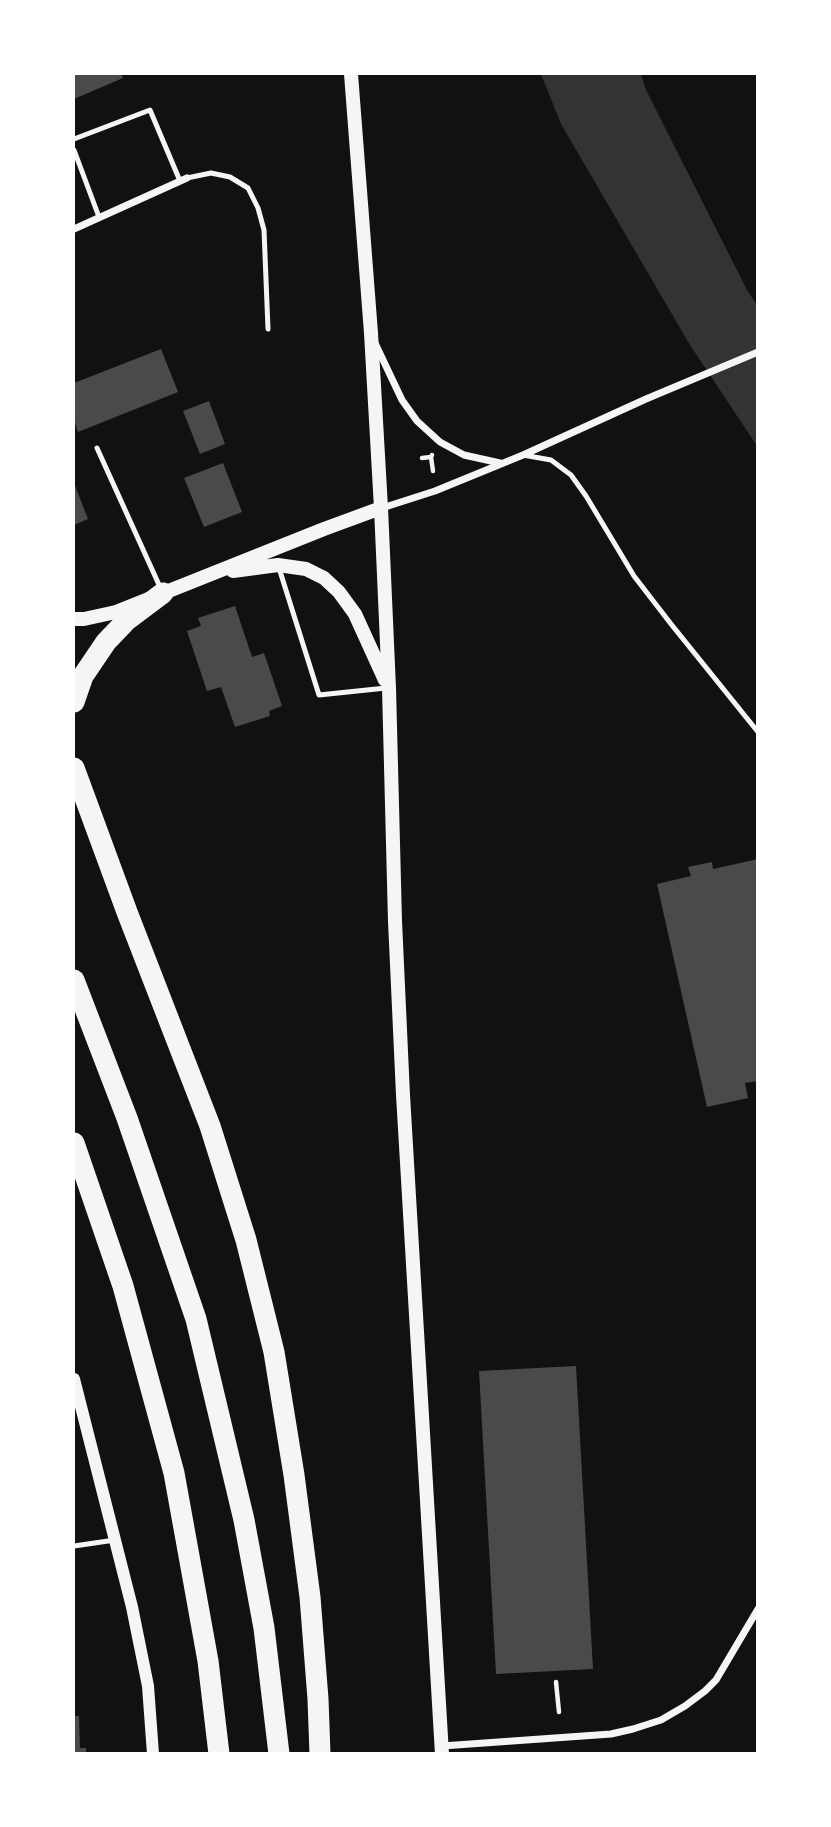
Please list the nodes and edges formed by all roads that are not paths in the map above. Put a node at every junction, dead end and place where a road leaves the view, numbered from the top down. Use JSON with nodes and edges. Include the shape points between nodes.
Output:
{"nodes":[{"id":1,"x":351,"y":74,"type":"edge"},
{"id":2,"x":74,"y":139,"type":"edge"},
{"id":3,"x":74,"y":150,"type":"edge"},
{"id":4,"x":183,"y":179,"type":"junction"},
{"id":5,"x":99,"y":217,"type":"junction"},
{"id":6,"x":74,"y":229,"type":"edge"},
{"id":7,"x":268,"y":329,"type":"dead end"},
{"id":8,"x":371,"y":333,"type":"junction"},
{"id":9,"x":758,"y":352,"type":"edge"},
{"id":10,"x":97,"y":448,"type":"dead end"},
{"id":11,"x":523,"y":455,"type":"junction"},
{"id":12,"x":501,"y":463,"type":"junction"},
{"id":13,"x":381,"y":508,"type":"junction"},
{"id":14,"x":278,"y":565,"type":"junction"},
{"id":15,"x":211,"y":574,"type":"junction"},
{"id":16,"x":163,"y":593,"type":"junction"},
{"id":17,"x":74,"y":619,"type":"edge"},
{"id":18,"x":389,"y":688,"type":"junction"},
{"id":19,"x":74,"y":702,"type":"edge"},
{"id":20,"x":758,"y":732,"type":"edge"},
{"id":21,"x":74,"y":768,"type":"edge"},
{"id":22,"x":74,"y":981,"type":"edge"},
{"id":23,"x":74,"y":1143,"type":"edge"},
{"id":24,"x":74,"y":1379,"type":"edge"},
{"id":25,"x":116,"y":1539,"type":"junction"},
{"id":26,"x":74,"y":1546,"type":"edge"},
{"id":27,"x":758,"y":1609,"type":"edge"},
{"id":28,"x":442,"y":1750,"type":"edge"},
{"id":29,"x":153,"y":1754,"type":"edge"},
{"id":30,"x":219,"y":1754,"type":"edge"},
{"id":31,"x":279,"y":1754,"type":"edge"},
{"id":32,"x":320,"y":1754,"type":"edge"}],
"edges":[{"from":1,"to":8,"type":"main road"},
{"from":2,"to":4,"type":"lane","via":[[150,110]]},
{"from":3,"to":5,"type":"lane"},
{"from":4,"to":5,"type":"street"},
{"from":4,"to":7,"type":"lane","via":[[211,173],[248,188],[264,230]]},
{"from":5,"to":6,"type":"street"},
{"from":8,"to":12,"type":"street","via":[[416,421],[464,455]]},
{"from":8,"to":13,"type":"main road"},
{"from":9,"to":11,"type":"street"},
{"from":10,"to":16,"type":"lane"},
{"from":11,"to":12,"type":"street"},
{"from":11,"to":20,"type":"lane","via":[[551,460],[571,475],[634,576]]},
{"from":12,"to":13,"type":"street"},
{"from":13,"to":15,"type":"main road"},
{"from":13,"to":18,"type":"main road"},
{"from":14,"to":15,"type":"main road"},
{"from":14,"to":18,"type":"main road","via":[[306,569],[339,592],[355,614]]},
{"from":14,"to":18,"type":"lane","via":[[319,695]]},
{"from":15,"to":16,"type":"main road"},
{"from":16,"to":17,"type":"main road","via":[[116,612]]},
{"from":16,"to":19,"type":"highway","via":[[106,642],[83,676]]},
{"from":18,"to":28,"type":"main road","via":[[402,1069]]},
{"from":21,"to":32,"type":"highway","via":[[210,1126],[246,1240],[274,1352],[310,1597]]},
{"from":22,"to":31,"type":"highway","via":[[196,1319],[244,1520],[264,1628]]},
{"from":23,"to":30,"type":"highway","via":[[123,1286],[174,1473],[208,1661]]},
{"from":24,"to":25,"type":"street"},
{"from":25,"to":26,"type":"lane"},
{"from":25,"to":29,"type":"street","via":[[148,1686]]},
{"from":27,"to":28,"type":"street","via":[[716,1680],[661,1720],[611,1734]]}]}
